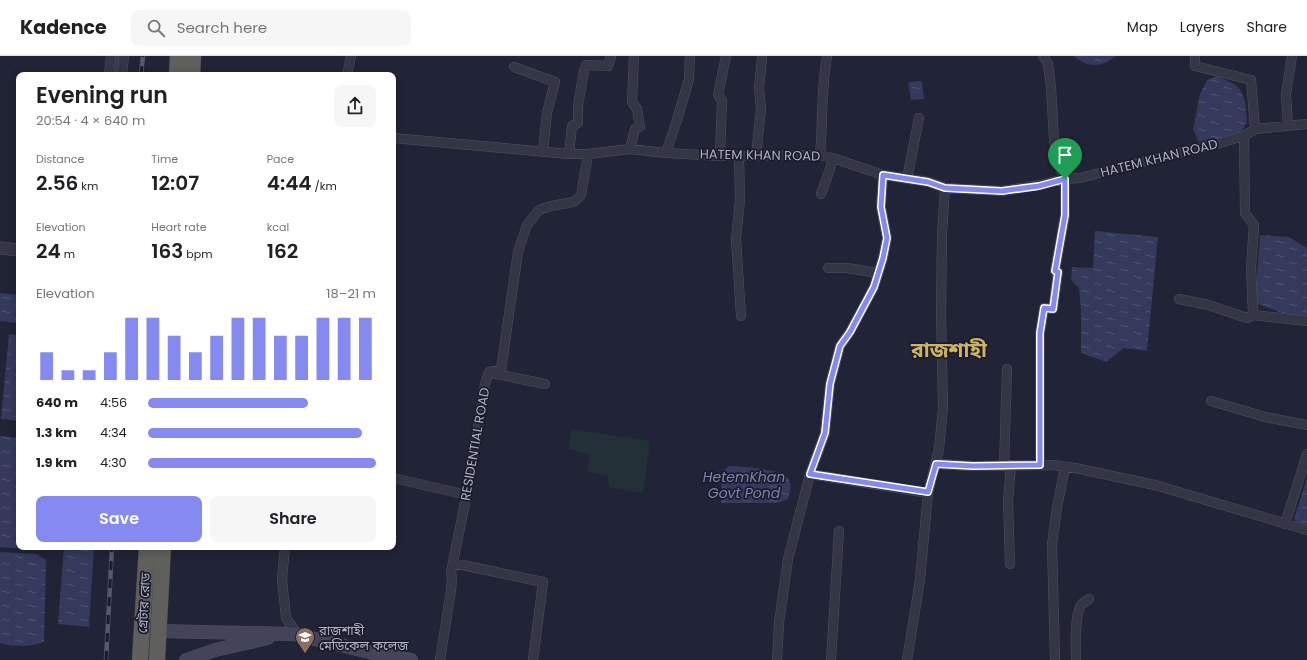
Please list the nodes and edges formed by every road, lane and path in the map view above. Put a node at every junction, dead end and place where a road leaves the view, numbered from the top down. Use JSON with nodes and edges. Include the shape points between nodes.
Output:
{"nodes":[{"id":1,"x":111,"y":56,"type":"edge"},
{"id":2,"x":124,"y":56,"type":"edge"},
{"id":3,"x":178,"y":56,"type":"edge"},
{"id":4,"x":193,"y":56,"type":"edge"},
{"id":5,"x":351,"y":56,"type":"edge"},
{"id":6,"x":610,"y":56,"type":"edge"},
{"id":7,"x":634,"y":56,"type":"edge"},
{"id":8,"x":690,"y":56,"type":"edge"},
{"id":9,"x":726,"y":56,"type":"edge"},
{"id":10,"x":827,"y":56,"type":"edge"},
{"id":11,"x":1043,"y":56,"type":"edge"},
{"id":12,"x":1195,"y":56,"type":"edge"},
{"id":13,"x":1292,"y":56,"type":"edge"},
{"id":14,"x":762,"y":58,"type":"dead end"},
{"id":15,"x":514,"y":67,"type":"dead end"},
{"id":16,"x":110,"y":72,"type":"edge"},
{"id":17,"x":122,"y":72,"type":"edge"},
{"id":18,"x":177,"y":72,"type":"edge"},
{"id":19,"x":192,"y":72,"type":"edge"},
{"id":20,"x":348,"y":72,"type":"edge"},
{"id":21,"x":919,"y":118,"type":"dead end"},
{"id":22,"x":1307,"y":124,"type":"edge"},
{"id":23,"x":1288,"y":126,"type":"junction"},
{"id":24,"x":1255,"y":130,"type":"junction"},
{"id":25,"x":1244,"y":136,"type":"junction"},
{"id":26,"x":396,"y":138,"type":"edge"},
{"id":27,"x":630,"y":149,"type":"junction"},
{"id":28,"x":543,"y":151,"type":"junction"},
{"id":29,"x":666,"y":153,"type":"junction"},
{"id":30,"x":569,"y":154,"type":"junction"},
{"id":31,"x":588,"y":154,"type":"junction"},
{"id":32,"x":820,"y":155,"type":"junction"},
{"id":33,"x":720,"y":156,"type":"junction"},
{"id":34,"x":738,"y":156,"type":"junction"},
{"id":35,"x":756,"y":156,"type":"junction"},
{"id":36,"x":833,"y":158,"type":"junction"},
{"id":37,"x":883,"y":175,"type":"junction"},
{"id":38,"x":907,"y":179,"type":"junction"},
{"id":39,"x":1065,"y":179,"type":"junction"},
{"id":40,"x":945,"y":188,"type":"junction"},
{"id":41,"x":821,"y":194,"type":"dead end"},
{"id":42,"x":0,"y":248,"type":"edge"},
{"id":43,"x":16,"y":250,"type":"edge"},
{"id":44,"x":828,"y":268,"type":"dead end"},
{"id":45,"x":878,"y":273,"type":"junction"},
{"id":46,"x":1179,"y":299,"type":"dead end"},
{"id":47,"x":1253,"y":315,"type":"junction"},
{"id":48,"x":741,"y":316,"type":"dead end"},
{"id":49,"x":1307,"y":321,"type":"edge"},
{"id":50,"x":1007,"y":369,"type":"dead end"},
{"id":51,"x":489,"y":372,"type":"junction"},
{"id":52,"x":545,"y":384,"type":"dead end"},
{"id":53,"x":1211,"y":401,"type":"dead end"},
{"id":54,"x":1307,"y":425,"type":"edge"},
{"id":55,"x":1307,"y":454,"type":"edge"},
{"id":56,"x":936,"y":464,"type":"junction"},
{"id":57,"x":1007,"y":465,"type":"junction"},
{"id":58,"x":1040,"y":465,"type":"junction"},
{"id":59,"x":1065,"y":466,"type":"junction"},
{"id":60,"x":810,"y":474,"type":"junction"},
{"id":61,"x":396,"y":479,"type":"edge"},
{"id":62,"x":928,"y":492,"type":"junction"},
{"id":63,"x":467,"y":495,"type":"junction"},
{"id":64,"x":1285,"y":524,"type":"junction"},
{"id":65,"x":1307,"y":530,"type":"edge"},
{"id":66,"x":839,"y":531,"type":"dead end"},
{"id":67,"x":147,"y":550,"type":"edge"},
{"id":68,"x":163,"y":550,"type":"edge"},
{"id":69,"x":285,"y":550,"type":"edge"},
{"id":70,"x":453,"y":563,"type":"junction"},
{"id":71,"x":1010,"y":564,"type":"dead end"},
{"id":72,"x":1089,"y":599,"type":"dead end"},
{"id":73,"x":159,"y":631,"type":"junction"},
{"id":74,"x":294,"y":634,"type":"junction"},
{"id":75,"x":140,"y":660,"type":"edge"},
{"id":76,"x":157,"y":660,"type":"edge"},
{"id":77,"x":186,"y":660,"type":"edge"},
{"id":78,"x":412,"y":660,"type":"edge"},
{"id":79,"x":440,"y":660,"type":"edge"},
{"id":80,"x":532,"y":660,"type":"edge"},
{"id":81,"x":777,"y":660,"type":"edge"},
{"id":82,"x":832,"y":660,"type":"edge"},
{"id":83,"x":907,"y":660,"type":"edge"},
{"id":84,"x":1055,"y":660,"type":"edge"},
{"id":85,"x":1076,"y":660,"type":"edge"}],
"edges":[{"from":1,"to":16,"type":"street"},
{"from":2,"to":17,"type":"street"},
{"from":3,"to":18,"type":"highway"},
{"from":4,"to":19,"type":"highway"},
{"from":5,"to":20,"type":"street"},
{"from":6,"to":30,"type":"street","via":[[608,66],[586,65],[578,106],[578,123],[572,126]]},
{"from":7,"to":27,"type":"street","via":[[632,102],[637,109],[640,127],[635,129]]},
{"from":8,"to":29,"type":"street","via":[[689,79]]},
{"from":9,"to":33,"type":"street","via":[[718,94],[722,100]]},
{"from":10,"to":32,"type":"street","via":[[823,75]]},
{"from":11,"to":39,"type":"street","via":[[1048,64],[1052,88],[1054,140],[1059,166]]},
{"from":12,"to":24,"type":"street","via":[[1194,66],[1251,80]]},
{"from":13,"to":23,"type":"street","via":[[1286,94]]},
{"from":14,"to":35,"type":"street","via":[[759,88],[761,109]]},
{"from":15,"to":28,"type":"street","via":[[555,82],[547,112]]},
{"from":21,"to":38,"type":"street"},
{"from":22,"to":23,"type":"street","name":"HATEM KHAN ROAD"},
{"from":23,"to":24,"type":"street","name":"HATEM KHAN ROAD"},
{"from":24,"to":25,"type":"street","name":"HATEM KHAN ROAD"},
{"from":25,"to":39,"type":"street","name":"HATEM KHAN ROAD","via":[[1080,178]]},
{"from":25,"to":47,"type":"street","via":[[1245,213],[1254,225],[1251,267]]},
{"from":26,"to":28,"type":"street","name":"HATEM KHAN ROAD"},
{"from":27,"to":29,"type":"street","name":"HATEM KHAN ROAD"},
{"from":27,"to":31,"type":"street","name":"HATEM KHAN ROAD"},
{"from":28,"to":30,"type":"street","name":"HATEM KHAN ROAD"},
{"from":29,"to":33,"type":"street","name":"HATEM KHAN ROAD"},
{"from":30,"to":31,"type":"street","name":"HATEM KHAN ROAD"},
{"from":31,"to":51,"type":"street","name":"RESIDENTIAL ROAD","via":[[581,195],[568,204],[539,210],[527,225],[518,252],[501,370]]},
{"from":32,"to":35,"type":"street","name":"HATEM KHAN ROAD"},
{"from":32,"to":36,"type":"street","name":"HATEM KHAN ROAD"},
{"from":33,"to":34,"type":"street","name":"HATEM KHAN ROAD"},
{"from":34,"to":35,"type":"street","name":"HATEM KHAN ROAD"},
{"from":34,"to":48,"type":"street","via":[[740,200],[736,239]]},
{"from":36,"to":37,"type":"street","name":"HATEM KHAN ROAD"},
{"from":36,"to":41,"type":"street"},
{"from":37,"to":38,"type":"street","name":"HATEM KHAN ROAD"},
{"from":37,"to":45,"type":"street","via":[[881,207],[887,238]]},
{"from":38,"to":40,"type":"street","name":"HATEM KHAN ROAD"},
{"from":39,"to":40,"type":"street","name":"HATEM KHAN ROAD","via":[[1039,186],[1002,191]]},
{"from":39,"to":58,"type":"street","via":[[1065,215],[1055,271],[1058,272],[1053,309],[1044,308],[1040,333]]},
{"from":40,"to":56,"type":"street","via":[[941,314],[943,408],[940,449]]},
{"from":42,"to":43,"type":"street"},
{"from":44,"to":45,"type":"street"},
{"from":45,"to":60,"type":"street","via":[[870,294],[840,346],[830,384],[825,433]]},
{"from":46,"to":47,"type":"street","via":[[1208,305],[1247,318]]},
{"from":47,"to":49,"type":"street"},
{"from":50,"to":57,"type":"street"},
{"from":51,"to":52,"type":"street"},
{"from":51,"to":63,"type":"street","name":"RESIDENTIAL ROAD"},
{"from":53,"to":54,"type":"street","via":[[1265,417]]},
{"from":55,"to":64,"type":"street"},
{"from":56,"to":57,"type":"street"},
{"from":56,"to":62,"type":"street"},
{"from":57,"to":58,"type":"street"},
{"from":57,"to":71,"type":"street"},
{"from":58,"to":59,"type":"street"},
{"from":59,"to":64,"type":"street","via":[[1155,485]]},
{"from":59,"to":84,"type":"street","via":[[1052,544]]},
{"from":60,"to":62,"type":"street"},
{"from":60,"to":81,"type":"street","via":[[788,559],[779,622]]},
{"from":61,"to":63,"type":"street"},
{"from":62,"to":83,"type":"street","via":[[920,580]]},
{"from":63,"to":70,"type":"street","name":"RESIDENTIAL ROAD"},
{"from":64,"to":65,"type":"street"},
{"from":66,"to":82,"type":"street"},
{"from":67,"to":75,"type":"highway","name":"গ্রেটার রোড"},
{"from":68,"to":73,"type":"highway"},
{"from":69,"to":74,"type":"street","via":[[282,579],[286,618]]},
{"from":70,"to":79,"type":"street","name":"RESIDENTIAL ROAD"},
{"from":70,"to":80,"type":"street","via":[[543,582]]},
{"from":72,"to":85,"type":"street","via":[[1082,604],[1079,613],[1076,628]]},
{"from":73,"to":74,"type":"main road"},
{"from":73,"to":76,"type":"highway"},
{"from":74,"to":77,"type":"main road","via":[[215,650]]},
{"from":74,"to":78,"type":"main road"}]}
